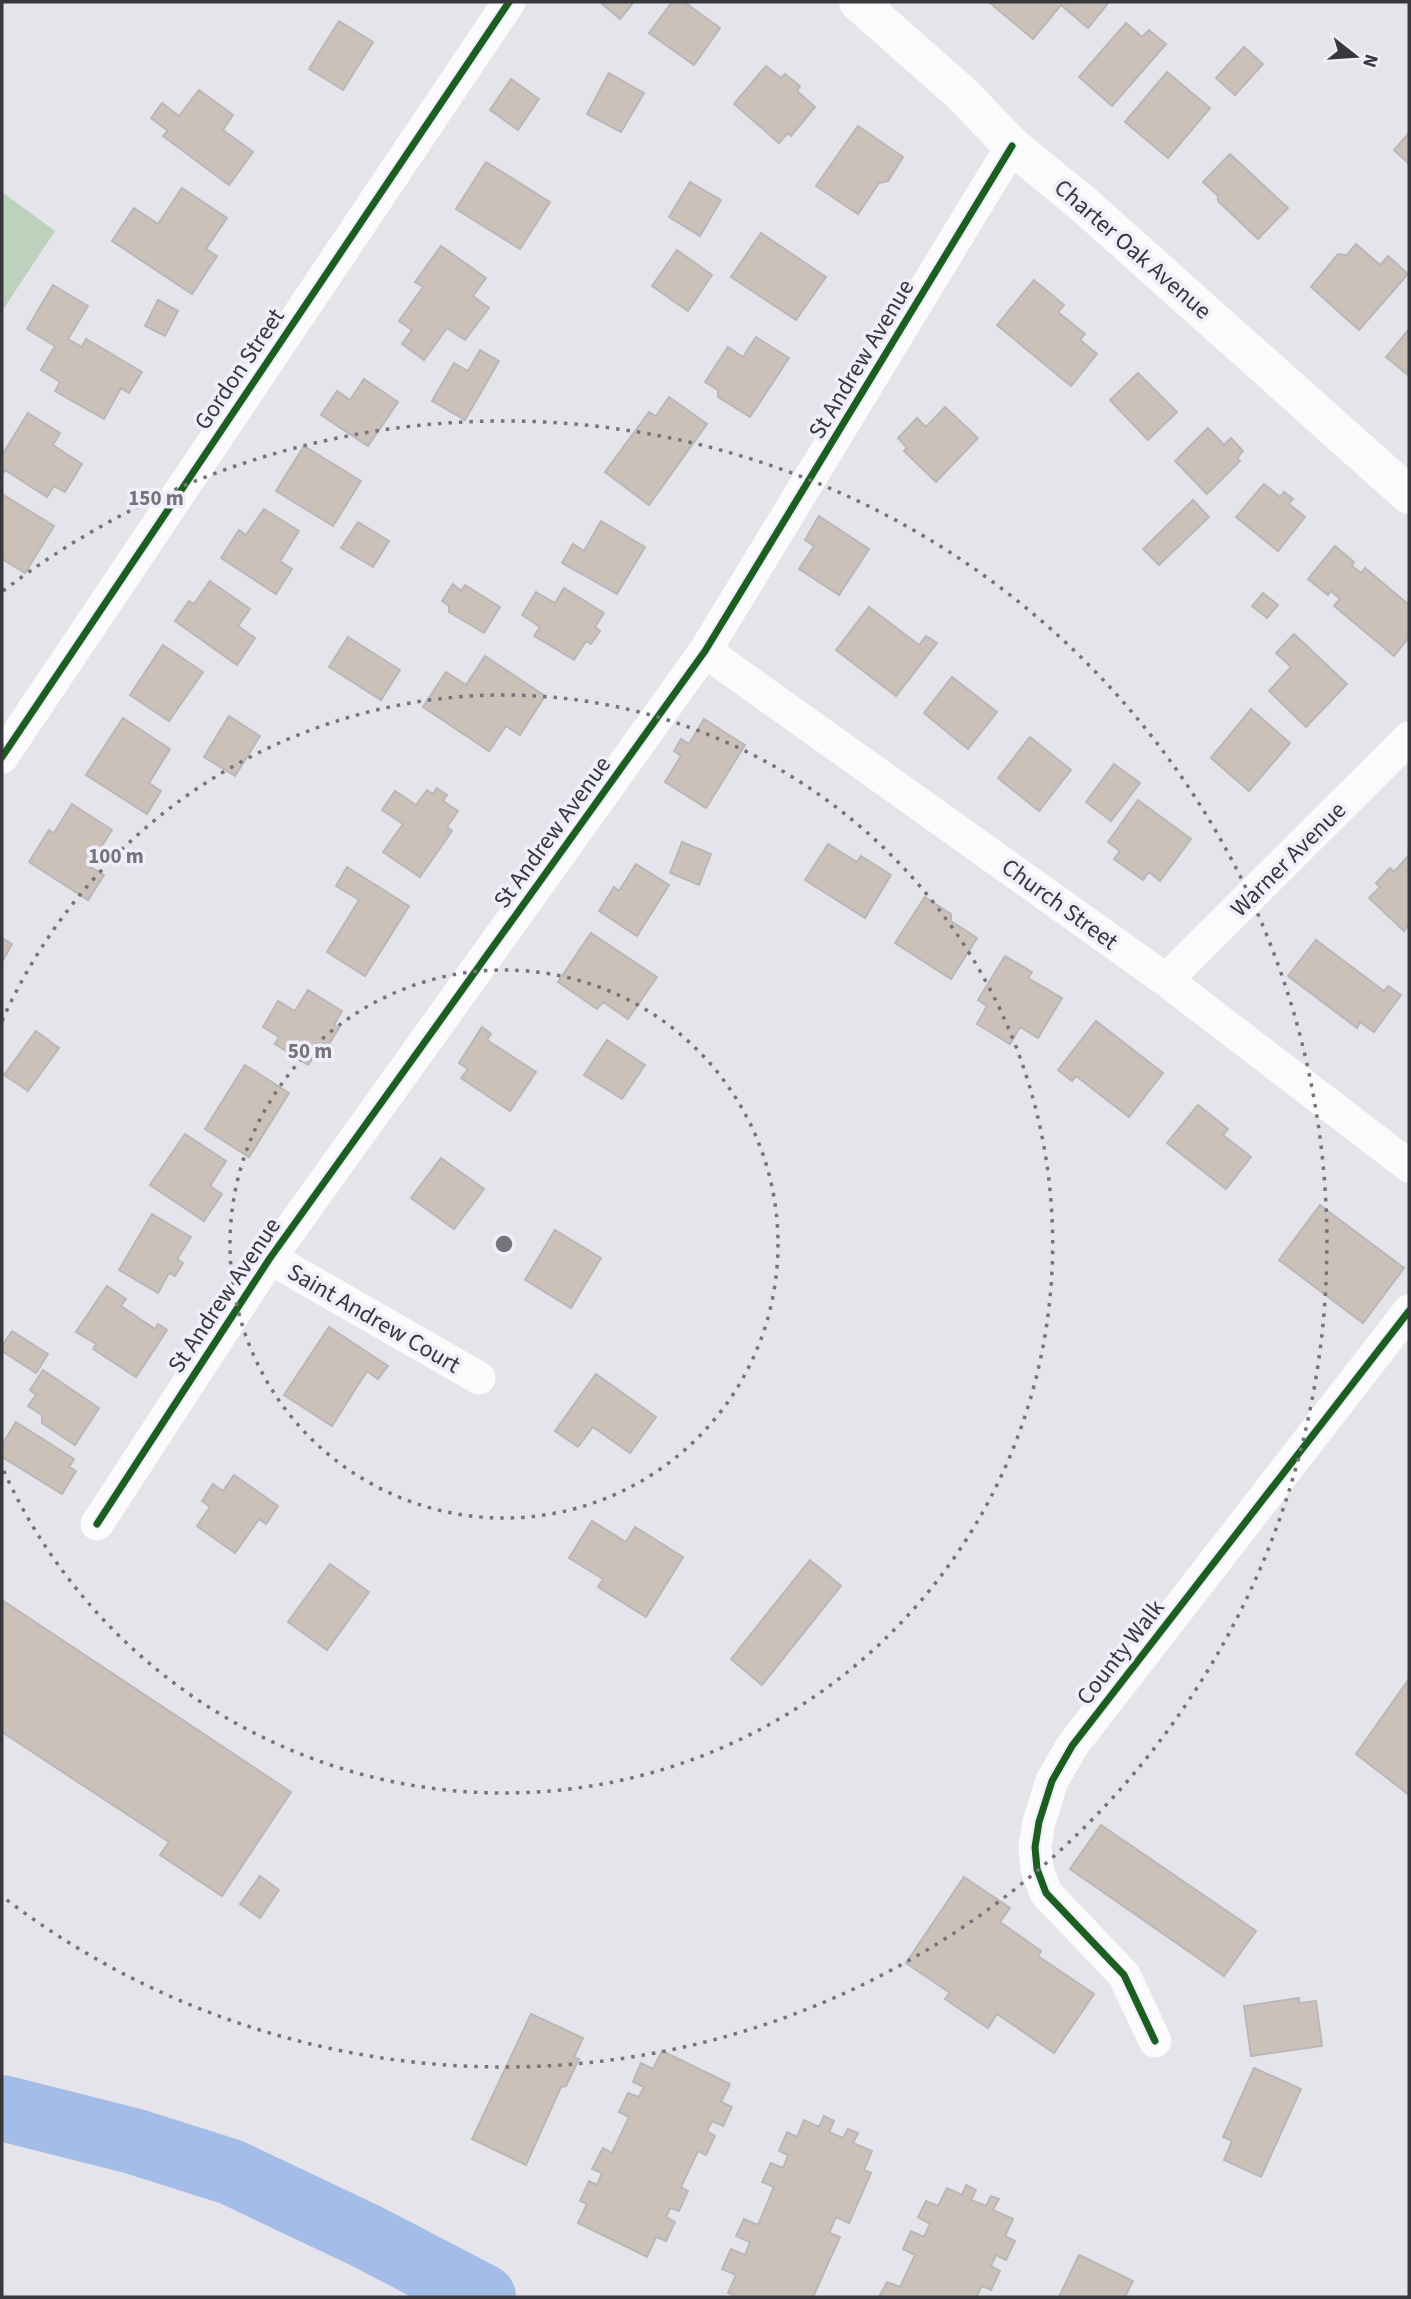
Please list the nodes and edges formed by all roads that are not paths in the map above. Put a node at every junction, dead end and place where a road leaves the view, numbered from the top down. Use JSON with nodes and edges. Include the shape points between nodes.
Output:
{"nodes":[{"id":1,"x":509,"y":2,"type":"edge"},
{"id":2,"x":858,"y":2,"type":"edge"},
{"id":3,"x":1012,"y":146,"type":"junction"},
{"id":4,"x":1409,"y":495,"type":"edge"},
{"id":5,"x":705,"y":651,"type":"junction"},
{"id":6,"x":1409,"y":738,"type":"edge"},
{"id":7,"x":2,"y":757,"type":"edge"},
{"id":8,"x":1166,"y":980,"type":"junction"},
{"id":9,"x":1409,"y":1166,"type":"edge"},
{"id":10,"x":270,"y":1258,"type":"junction"},
{"id":11,"x":1409,"y":1311,"type":"edge"},
{"id":12,"x":479,"y":1378,"type":"dead end"},
{"id":13,"x":97,"y":1524,"type":"dead end"},
{"id":14,"x":1154,"y":2041,"type":"dead end"}],
"edges":[{"from":1,"to":7,"type":"street","name":"Gordon Street"},
{"from":2,"to":3,"type":"street","name":"Charter Oak Avenue","via":[[962,94]]},
{"from":3,"to":4,"type":"street","name":"Charter Oak Avenue"},
{"from":3,"to":5,"type":"street","name":"St Andrew Avenue"},
{"from":5,"to":8,"type":"street","name":"Church Street"},
{"from":5,"to":10,"type":"street","name":"St Andrew Avenue"},
{"from":6,"to":8,"type":"street","name":"Warner Avenue"},
{"from":8,"to":9,"type":"street","name":"Church Street"},
{"from":10,"to":12,"type":"street","name":"Saint Andrew Court"},
{"from":10,"to":13,"type":"street","name":"St Andrew Avenue"},
{"from":11,"to":14,"type":"street","name":"County Walk","via":[[1072,1746],[1052,1781],[1039,1822],[1037,1870],[1046,1892],[1125,1975]]}]}
